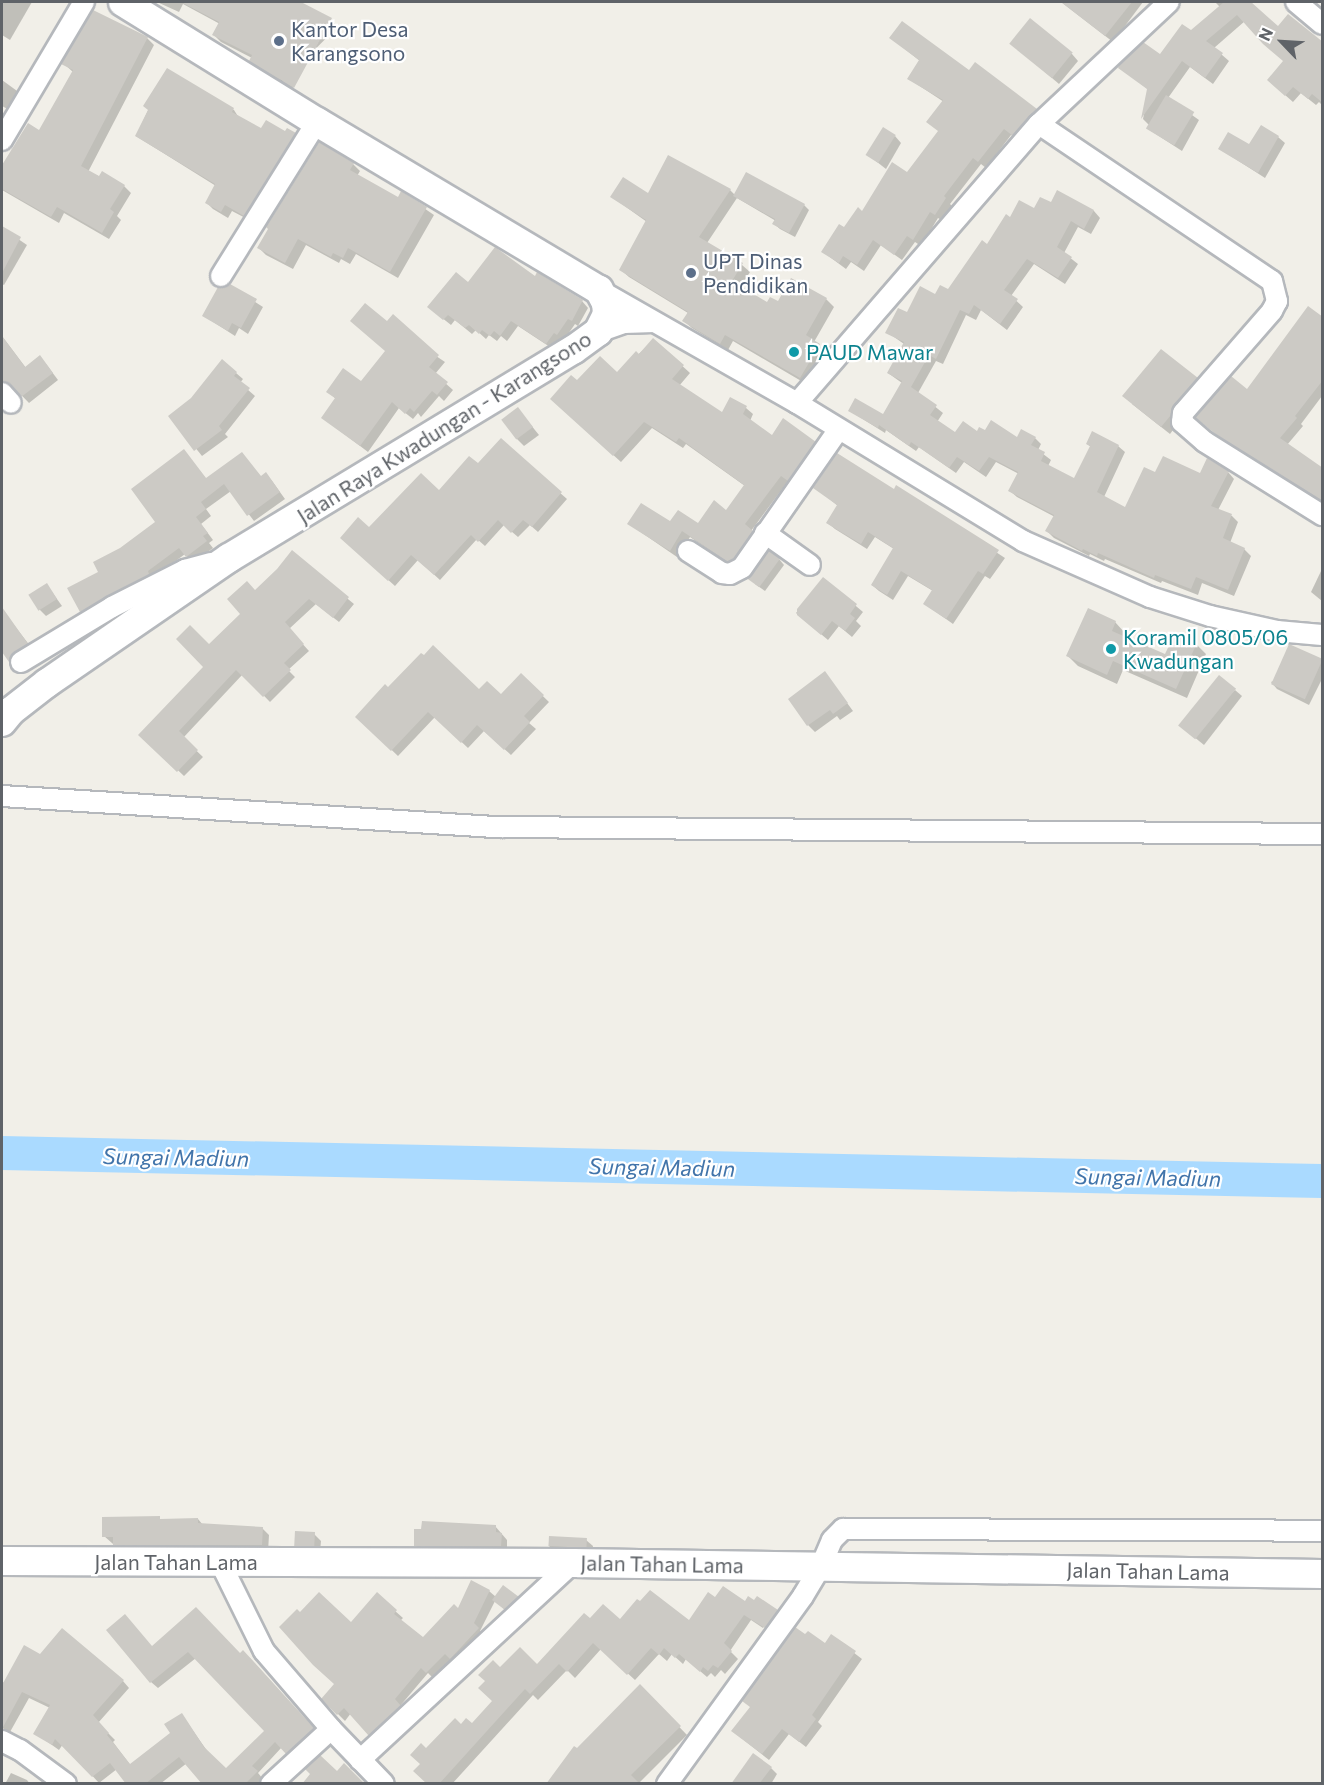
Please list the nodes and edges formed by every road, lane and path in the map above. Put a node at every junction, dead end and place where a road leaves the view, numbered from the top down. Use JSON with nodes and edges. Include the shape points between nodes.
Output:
{"nodes":[{"id":1,"x":84,"y":2,"type":"edge"},
{"id":2,"x":123,"y":2,"type":"edge"},
{"id":3,"x":1169,"y":2,"type":"edge"},
{"id":4,"x":1296,"y":2,"type":"edge"},
{"id":5,"x":1323,"y":24,"type":"edge"},
{"id":6,"x":317,"y":122,"type":"junction"},
{"id":7,"x":1039,"y":124,"type":"junction"},
{"id":8,"x":2,"y":140,"type":"edge"},
{"id":9,"x":220,"y":276,"type":"dead end"},
{"id":10,"x":600,"y":290,"type":"junction"},
{"id":11,"x":656,"y":322,"type":"junction"},
{"id":12,"x":598,"y":332,"type":"junction"},
{"id":13,"x":797,"y":404,"type":"junction"},
{"id":14,"x":838,"y":429,"type":"junction"},
{"id":15,"x":1323,"y":515,"type":"edge"},
{"id":16,"x":765,"y":533,"type":"junction"},
{"id":17,"x":688,"y":550,"type":"dead end"},
{"id":18,"x":228,"y":558,"type":"junction"},
{"id":19,"x":810,"y":565,"type":"dead end"},
{"id":20,"x":1323,"y":635,"type":"edge"},
{"id":21,"x":21,"y":662,"type":"dead end"},
{"id":22,"x":2,"y":722,"type":"edge"},
{"id":23,"x":2,"y":796,"type":"edge"},
{"id":24,"x":1323,"y":834,"type":"edge"},
{"id":25,"x":1323,"y":1532,"type":"edge"},
{"id":26,"x":2,"y":1561,"type":"edge"},
{"id":27,"x":220,"y":1562,"type":"junction"},
{"id":28,"x":573,"y":1563,"type":"junction"},
{"id":29,"x":821,"y":1566,"type":"junction"},
{"id":30,"x":1323,"y":1574,"type":"edge"},
{"id":31,"x":331,"y":1729,"type":"junction"},
{"id":32,"x":2,"y":1741,"type":"edge"},
{"id":33,"x":360,"y":1760,"type":"junction"},
{"id":34,"x":383,"y":1783,"type":"edge"},
{"id":35,"x":66,"y":1784,"type":"edge"},
{"id":36,"x":271,"y":1784,"type":"edge"},
{"id":37,"x":667,"y":1784,"type":"edge"}],
"edges":[{"from":1,"to":8,"type":"street"},
{"from":2,"to":6,"type":"main road"},
{"from":3,"to":7,"type":"street"},
{"from":4,"to":5,"type":"street"},
{"from":6,"to":9,"type":"street"},
{"from":6,"to":10,"type":"main road"},
{"from":7,"to":13,"type":"street"},
{"from":7,"to":15,"type":"street","via":[[1272,281],[1277,302],[1272,311],[1183,413],[1182,422],[1205,442]]},
{"from":10,"to":11,"type":"street"},
{"from":10,"to":12,"type":"main road","name":"Jalan Raya Kwadungan - Karangsono","via":[[607,314]]},
{"from":11,"to":12,"type":"street","via":[[624,323]]},
{"from":11,"to":13,"type":"street"},
{"from":12,"to":18,"type":"main road","name":"Jalan Raya Kwadungan - Karangsono","via":[[451,426]]},
{"from":13,"to":14,"type":"street"},
{"from":14,"to":16,"type":"street"},
{"from":14,"to":20,"type":"street","via":[[1023,541],[1150,597],[1240,624]]},
{"from":16,"to":17,"type":"street","via":[[742,568],[730,574],[722,573]]},
{"from":16,"to":19,"type":"street"},
{"from":18,"to":21,"type":"street","via":[[185,570],[112,607]]},
{"from":18,"to":22,"type":"main road","name":"Jalan Raya Kwadungan - Karangsono","via":[[47,683]]},
{"from":23,"to":24,"type":"street","via":[[500,827]]},
{"from":25,"to":29,"type":"street","via":[[857,1528],[837,1532]]},
{"from":26,"to":27,"type":"main road","name":"Jalan Tahan Lama"},
{"from":27,"to":28,"type":"main road","name":"Jalan Tahan Lama"},
{"from":27,"to":31,"type":"street","via":[[264,1651]]},
{"from":28,"to":29,"type":"main road","name":"Jalan Tahan Lama"},
{"from":28,"to":33,"type":"street"},
{"from":29,"to":30,"type":"main road","name":"Jalan Tahan Lama"},
{"from":29,"to":37,"type":"street"},
{"from":31,"to":33,"type":"street"},
{"from":31,"to":36,"type":"street"},
{"from":32,"to":35,"type":"street"},
{"from":33,"to":34,"type":"street"}]}
